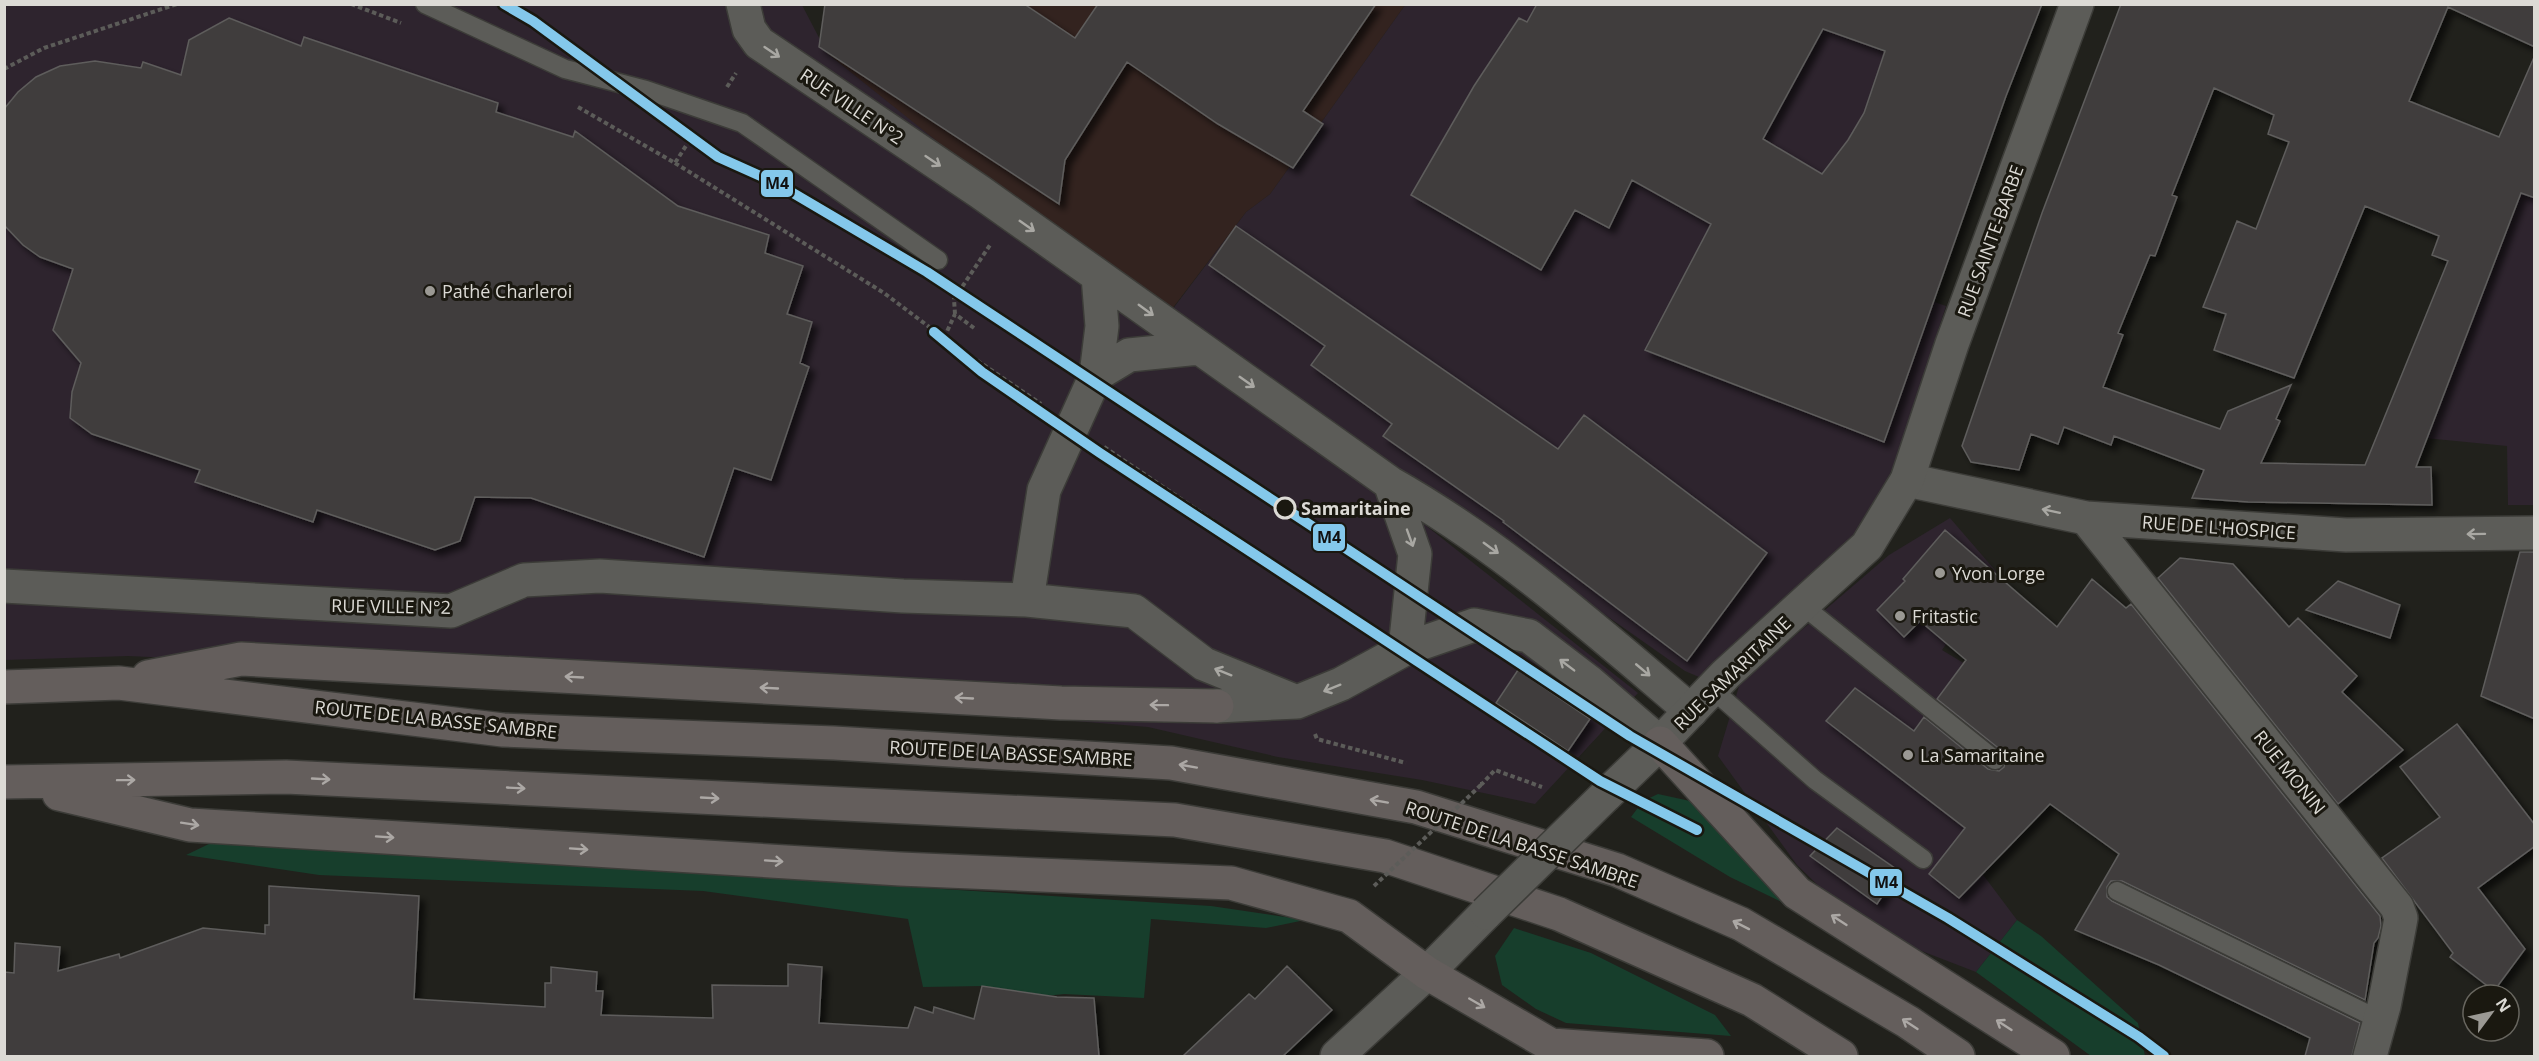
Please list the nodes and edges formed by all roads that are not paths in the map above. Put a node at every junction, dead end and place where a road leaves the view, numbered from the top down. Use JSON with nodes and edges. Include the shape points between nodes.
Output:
{"nodes":[{"id":1,"x":425,"y":4,"type":"edge"},
{"id":2,"x":743,"y":4,"type":"edge"},
{"id":3,"x":2077,"y":4,"type":"edge"},
{"id":4,"x":938,"y":260,"type":"dead end"},
{"id":5,"x":1098,"y":276,"type":"junction"},
{"id":6,"x":1199,"y":348,"type":"junction"},
{"id":7,"x":1096,"y":375,"type":"junction"},
{"id":8,"x":1907,"y":480,"type":"junction"},
{"id":9,"x":1390,"y":483,"type":"junction"},
{"id":10,"x":2086,"y":518,"type":"junction"},
{"id":11,"x":2535,"y":533,"type":"edge"},
{"id":12,"x":4,"y":586,"type":"edge"},
{"id":13,"x":1028,"y":600,"type":"junction"},
{"id":14,"x":1802,"y":605,"type":"junction"},
{"id":15,"x":1405,"y":649,"type":"junction"},
{"id":16,"x":119,"y":683,"type":"junction"},
{"id":17,"x":4,"y":687,"type":"edge"},
{"id":18,"x":1702,"y":700,"type":"junction"},
{"id":19,"x":1297,"y":702,"type":"junction"},
{"id":20,"x":1217,"y":705,"type":"joint"},
{"id":21,"x":1660,"y":743,"type":"junction"},
{"id":22,"x":1995,"y":760,"type":"dead end"},
{"id":23,"x":7,"y":782,"type":"edge"},
{"id":24,"x":1923,"y":859,"type":"dead end"},
{"id":25,"x":2117,"y":891,"type":"dead end"},
{"id":26,"x":1427,"y":973,"type":"junction"},
{"id":27,"x":2380,"y":1020,"type":"junction"},
{"id":28,"x":1336,"y":1056,"type":"edge"},
{"id":29,"x":1707,"y":1056,"type":"edge"},
{"id":30,"x":1841,"y":1056,"type":"edge"},
{"id":31,"x":1958,"y":1056,"type":"edge"},
{"id":32,"x":2053,"y":1056,"type":"edge"},
{"id":33,"x":2370,"y":1056,"type":"edge"}],
"edges":[{"from":1,"to":4,"type":"lane","via":[[566,69],[646,90],[742,123]]},
{"from":2,"to":5,"type":"street","name":"RUE VILLE N°2","one_way":true,"via":[[749,29],[759,43]]},
{"from":3,"to":8,"type":"street","name":"RUE SAINTE-BARBE","via":[[1952,344]]},
{"from":5,"to":6,"type":"street","name":"RUE VILLE N°2","one_way":true},
{"from":5,"to":7,"type":"street","via":[[1102,326]]},
{"from":6,"to":7,"type":"street","via":[[1130,355]]},
{"from":6,"to":9,"type":"street","name":"RUE VILLE N°2","one_way":true},
{"from":7,"to":13,"type":"street","via":[[1044,490]]},
{"from":10,"to":8,"type":"street","name":"RUE DE L'HOSPICE","one_way":true},
{"from":8,"to":14,"type":"street","name":"RUE SAMARITAINE","via":[[1867,546]]},
{"from":9,"to":15,"type":"street","one_way":true,"via":[[1415,554]]},
{"from":9,"to":18,"type":"street","name":"RUE VILLE N°2","one_way":true,"via":[[1426,503],[1604,636]]},
{"from":11,"to":10,"type":"street","name":"RUE DE L'HOSPICE","one_way":true,"via":[[2346,535]]},
{"from":10,"to":27,"type":"street","name":"RUE MONIN","via":[[2397,907],[2401,918]]},
{"from":12,"to":13,"type":"street","name":"RUE VILLE N°2","via":[[451,611],[524,580],[600,576],[903,596]]},
{"from":19,"to":13,"type":"street","name":"RUE VILLE N°2","one_way":true,"via":[[1204,664],[1134,610]]},
{"from":14,"to":18,"type":"street","name":"RUE SAMARITAINE"},
{"from":14,"to":22,"type":"lane"},
{"from":15,"to":19,"type":"street","one_way":true,"via":[[1341,684]]},
{"from":21,"to":15,"type":"street","one_way":true,"via":[[1529,636],[1474,625]]},
{"from":16,"to":17,"type":"highway","name":"ROUTE DE LA BASSE SAMBRE"},
{"from":20,"to":16,"type":"highway","one_way":true,"via":[[1061,703],[241,659]]},
{"from":31,"to":16,"type":"highway","name":"ROUTE DE LA BASSE SAMBRE","one_way":true,"via":[[1741,924],[1617,870],[1416,807],[1171,763],[834,743],[503,730]]},
{"from":18,"to":21,"type":"street","name":"RUE SAMARITAINE"},
{"from":18,"to":24,"type":"lane"},
{"from":19,"to":20,"type":"street"},
{"from":21,"to":26,"type":"street","name":"RUE SAMARITAINE","bridge":true},
{"from":32,"to":21,"type":"highway","one_way":true,"via":[[1797,893]]},
{"from":23,"to":26,"type":"highway","one_way":true,"via":[[190,825],[900,868],[1231,883],[1349,916]]},
{"from":23,"to":30,"type":"highway","one_way":true,"via":[[286,777],[1175,820],[1385,856],[1559,914],[1752,1000]]},
{"from":25,"to":27,"type":"lane"},
{"from":26,"to":28,"type":"street","name":"RUE SAMARITAINE"},
{"from":26,"to":29,"type":"highway","one_way":true,"via":[[1551,1045]]},
{"from":27,"to":33,"type":"street","name":"RUE MONIN"}]}
